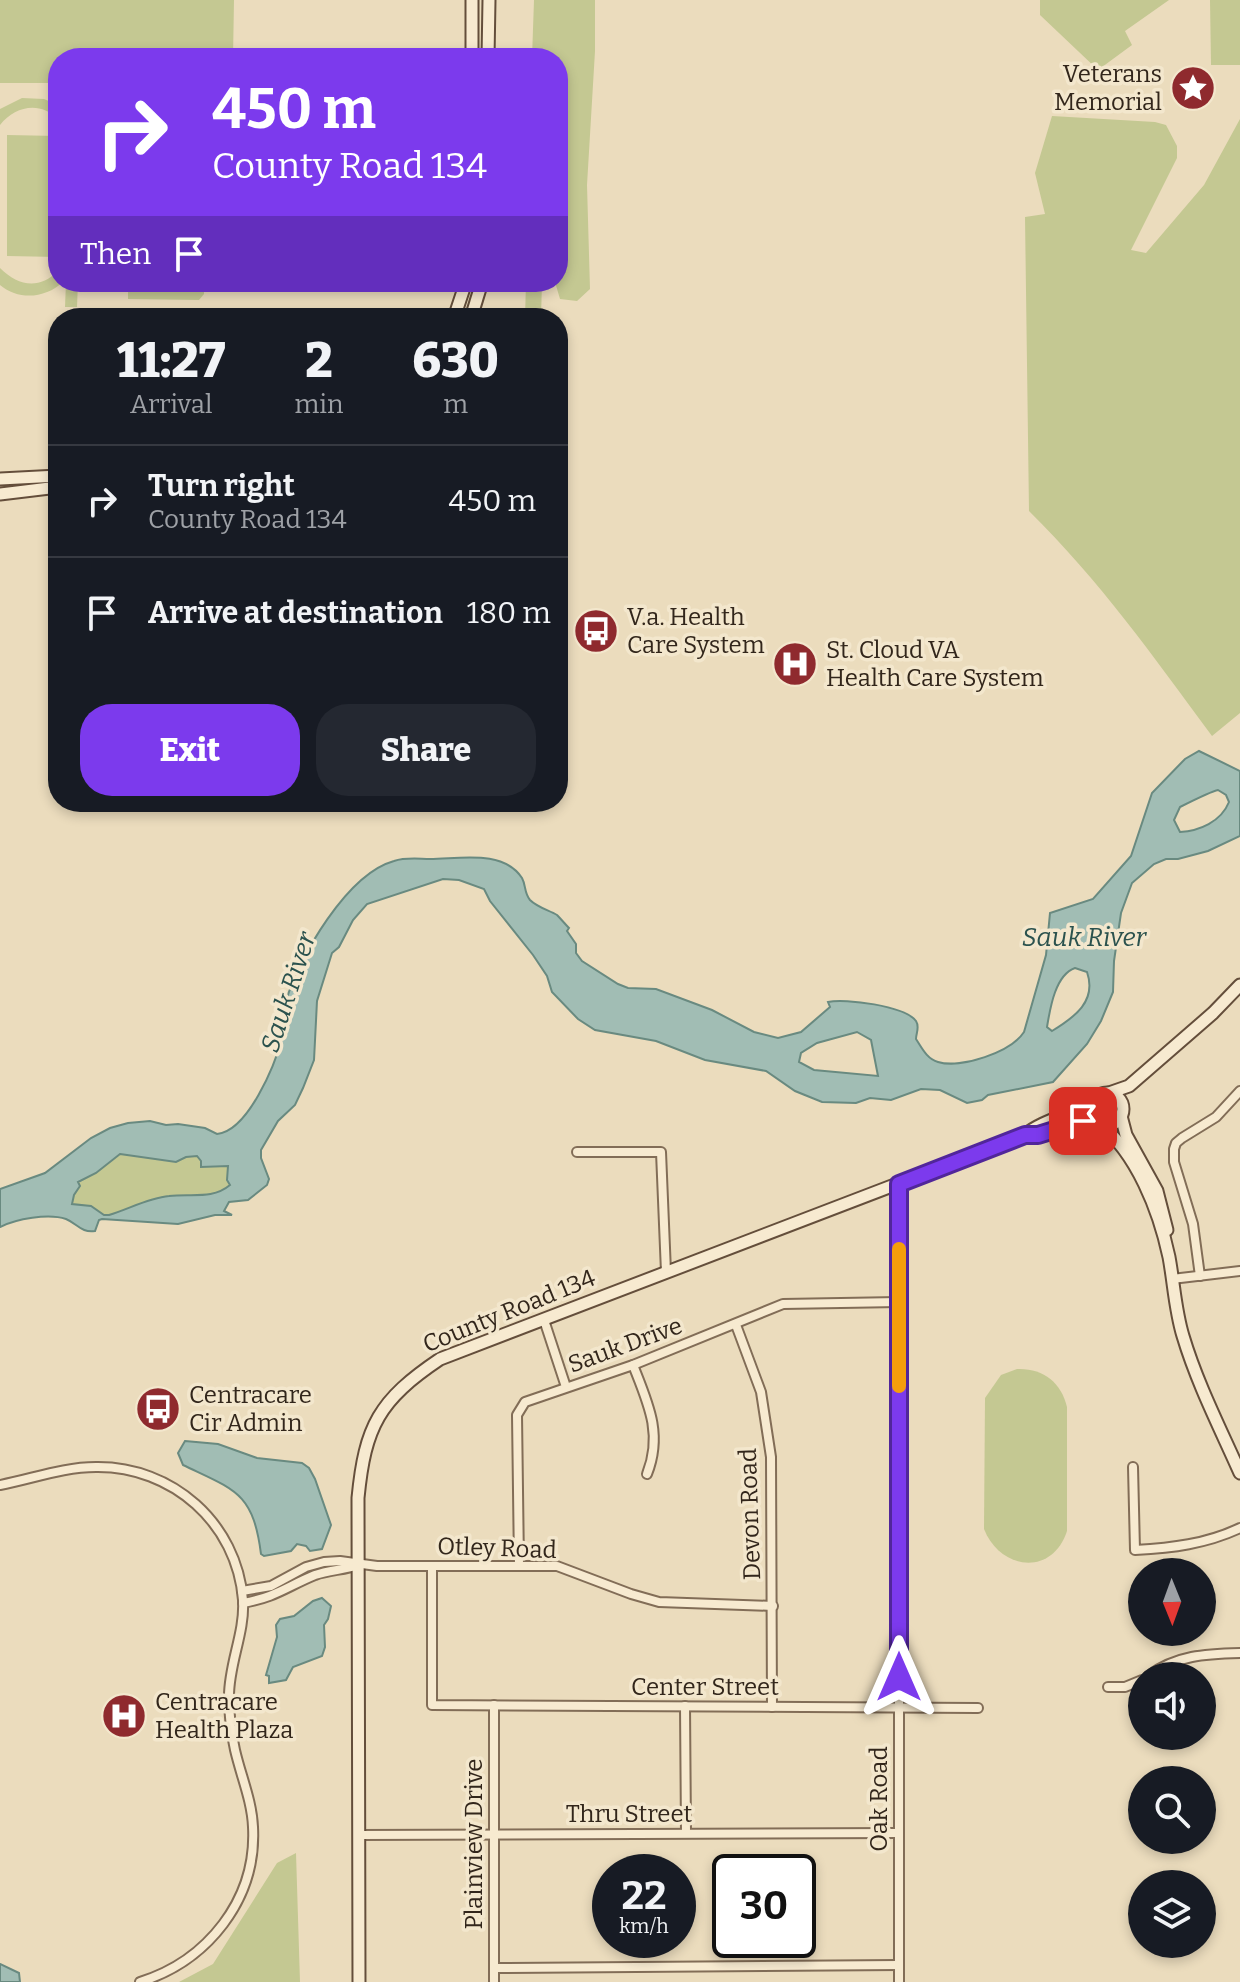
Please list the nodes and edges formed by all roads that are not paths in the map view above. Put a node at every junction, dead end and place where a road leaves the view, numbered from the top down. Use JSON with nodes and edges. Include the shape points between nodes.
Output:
{"nodes":[{"id":1,"x":472,"y":0,"type":"edge"},
{"id":2,"x":489,"y":0,"type":"edge"},
{"id":3,"x":472,"y":48,"type":"edge"},
{"id":4,"x":488,"y":48,"type":"edge"},
{"id":5,"x":48,"y":477,"type":"edge"},
{"id":6,"x":0,"y":479,"type":"edge"},
{"id":7,"x":48,"y":488,"type":"edge"},
{"id":8,"x":0,"y":494,"type":"edge"},
{"id":9,"x":1240,"y":985,"type":"edge"},
{"id":10,"x":1180,"y":1043,"type":"junction"},
{"id":11,"x":1240,"y":1091,"type":"edge"},
{"id":12,"x":1106,"y":1094,"type":"junction"},
{"id":13,"x":1093,"y":1102,"type":"junction"},
{"id":14,"x":1122,"y":1111,"type":"junction"},
{"id":15,"x":1097,"y":1122,"type":"junction"},
{"id":16,"x":1025,"y":1135,"type":"junction"},
{"id":17,"x":577,"y":1152,"type":"dead end"},
{"id":18,"x":899,"y":1184,"type":"junction"},
{"id":19,"x":1168,"y":1254,"type":"junction"},
{"id":20,"x":1240,"y":1271,"type":"edge"},
{"id":21,"x":666,"y":1272,"type":"junction"},
{"id":22,"x":1200,"y":1276,"type":"junction"},
{"id":23,"x":1172,"y":1279,"type":"junction"},
{"id":24,"x":899,"y":1302,"type":"junction"},
{"id":25,"x":544,"y":1320,"type":"junction"},
{"id":26,"x":736,"y":1325,"type":"junction"},
{"id":27,"x":633,"y":1365,"type":"junction"},
{"id":28,"x":566,"y":1387,"type":"junction"},
{"id":29,"x":1133,"y":1467,"type":"dead end"},
{"id":30,"x":1240,"y":1473,"type":"edge"},
{"id":31,"x":647,"y":1474,"type":"dead end"},
{"id":32,"x":0,"y":1485,"type":"edge"},
{"id":33,"x":1240,"y":1528,"type":"edge"},
{"id":34,"x":359,"y":1565,"type":"junction"},
{"id":35,"x":519,"y":1565,"type":"junction"},
{"id":36,"x":432,"y":1566,"type":"junction"},
{"id":37,"x":242,"y":1591,"type":"junction"},
{"id":38,"x":243,"y":1603,"type":"junction"},
{"id":39,"x":773,"y":1606,"type":"junction"},
{"id":40,"x":1240,"y":1655,"type":"edge"},
{"id":41,"x":1171,"y":1662,"type":"edge"},
{"id":42,"x":1128,"y":1686,"type":"edge"},
{"id":43,"x":1108,"y":1687,"type":"dead end"},
{"id":44,"x":494,"y":1705,"type":"junction"},
{"id":45,"x":685,"y":1706,"type":"junction"},
{"id":46,"x":772,"y":1707,"type":"junction"},
{"id":47,"x":899,"y":1708,"type":"junction"},
{"id":48,"x":978,"y":1708,"type":"dead end"},
{"id":49,"x":686,"y":1833,"type":"junction"},
{"id":50,"x":899,"y":1833,"type":"junction"},
{"id":51,"x":494,"y":1834,"type":"junction"},
{"id":52,"x":359,"y":1835,"type":"junction"},
{"id":53,"x":899,"y":1965,"type":"junction"},
{"id":54,"x":494,"y":1968,"type":"junction"},
{"id":55,"x":140,"y":1982,"type":"edge"},
{"id":56,"x":359,"y":1982,"type":"edge"},
{"id":57,"x":494,"y":1982,"type":"edge"},
{"id":58,"x":899,"y":1982,"type":"edge"}],
"edges":[{"from":1,"to":3,"type":"street"},
{"from":2,"to":4,"type":"street"},
{"from":5,"to":6,"type":"street"},
{"from":7,"to":8,"type":"street"},
{"from":9,"to":10,"type":"street"},
{"from":10,"to":12,"type":"street","via":[[1129,1086]]},
{"from":10,"to":14,"type":"street"},
{"from":11,"to":22,"type":"street","via":[[1174,1149]]},
{"from":12,"to":13,"type":"street"},
{"from":12,"to":14,"type":"street","via":[[1114,1096]]},
{"from":13,"to":15,"type":"street"},
{"from":13,"to":16,"type":"street","name":"County Road 134"},
{"from":14,"to":15,"type":"street","via":[[1111,1125]]},
{"from":14,"to":19,"type":"street","via":[[1126,1135],[1160,1199]]},
{"from":15,"to":16,"type":"street","name":"County Road 134"},
{"from":15,"to":19,"type":"street","via":[[1136,1169]]},
{"from":16,"to":18,"type":"street","name":"County Road 134"},
{"from":17,"to":21,"type":"street","via":[[661,1152]]},
{"from":18,"to":21,"type":"street","name":"County Road 134"},
{"from":18,"to":24,"type":"street","name":"Oak Road"},
{"from":19,"to":23,"type":"street"},
{"from":20,"to":22,"type":"street"},
{"from":21,"to":25,"type":"street","name":"County Road 134"},
{"from":22,"to":23,"type":"street"},
{"from":23,"to":30,"type":"street","via":[[1187,1349]]},
{"from":24,"to":26,"type":"street","name":"Sauk Drive","via":[[783,1304]]},
{"from":24,"to":47,"type":"street","name":"Oak Road"},
{"from":25,"to":28,"type":"street"},
{"from":25,"to":34,"type":"street","name":"County Road 134","via":[[440,1359],[384,1405],[362,1457]]},
{"from":26,"to":27,"type":"street","name":"Sauk Drive"},
{"from":26,"to":39,"type":"street","name":"Devon Road","via":[[761,1392],[771,1457]]},
{"from":27,"to":28,"type":"street","name":"Sauk Drive"},
{"from":27,"to":31,"type":"street","via":[[651,1411],[655,1454]]},
{"from":28,"to":35,"type":"street","name":"Sauk Drive","via":[[525,1402],[517,1415]]},
{"from":29,"to":33,"type":"street","via":[[1135,1550],[1218,1539]]},
{"from":32,"to":37,"type":"street","via":[[93,1467],[127,1469],[167,1483],[215,1524]]},
{"from":34,"to":36,"type":"street","name":"Otley Road"},
{"from":34,"to":37,"type":"street","via":[[324,1562],[271,1586]]},
{"from":34,"to":38,"type":"street","via":[[321,1573],[272,1597]]},
{"from":34,"to":52,"type":"street","name":"County Road 134"},
{"from":35,"to":36,"type":"street","name":"Otley Road"},
{"from":35,"to":39,"type":"street","name":"Otley Road","via":[[557,1566],[659,1602]]},
{"from":36,"to":44,"type":"street","name":"Center Street","via":[[432,1705]]},
{"from":37,"to":38,"type":"street"},
{"from":38,"to":55,"type":"street","via":[[229,1693],[234,1748],[253,1828],[249,1869],[232,1912],[208,1942],[188,1960]]},
{"from":39,"to":46,"type":"street","name":"Devon Road"},
{"from":40,"to":41,"type":"street","via":[[1210,1654]]},
{"from":42,"to":43,"type":"street"},
{"from":44,"to":45,"type":"street","name":"Center Street"},
{"from":44,"to":51,"type":"street","name":"Plainview Drive"},
{"from":45,"to":46,"type":"street","name":"Center Street"},
{"from":45,"to":49,"type":"street"},
{"from":46,"to":47,"type":"street","name":"Center Street"},
{"from":47,"to":48,"type":"street","name":"Center Street"},
{"from":47,"to":50,"type":"street","name":"Oak Road"},
{"from":49,"to":50,"type":"street","name":"Thru Street"},
{"from":49,"to":51,"type":"street","name":"Thru Street"},
{"from":50,"to":53,"type":"street","name":"Oak Road"},
{"from":51,"to":52,"type":"street","name":"Thru Street"},
{"from":51,"to":54,"type":"street","name":"Plainview Drive"},
{"from":52,"to":56,"type":"street","name":"County Road 134"},
{"from":53,"to":54,"type":"street"},
{"from":53,"to":58,"type":"street","name":"Oak Road"},
{"from":54,"to":57,"type":"street","name":"Plainview Drive"}]}
